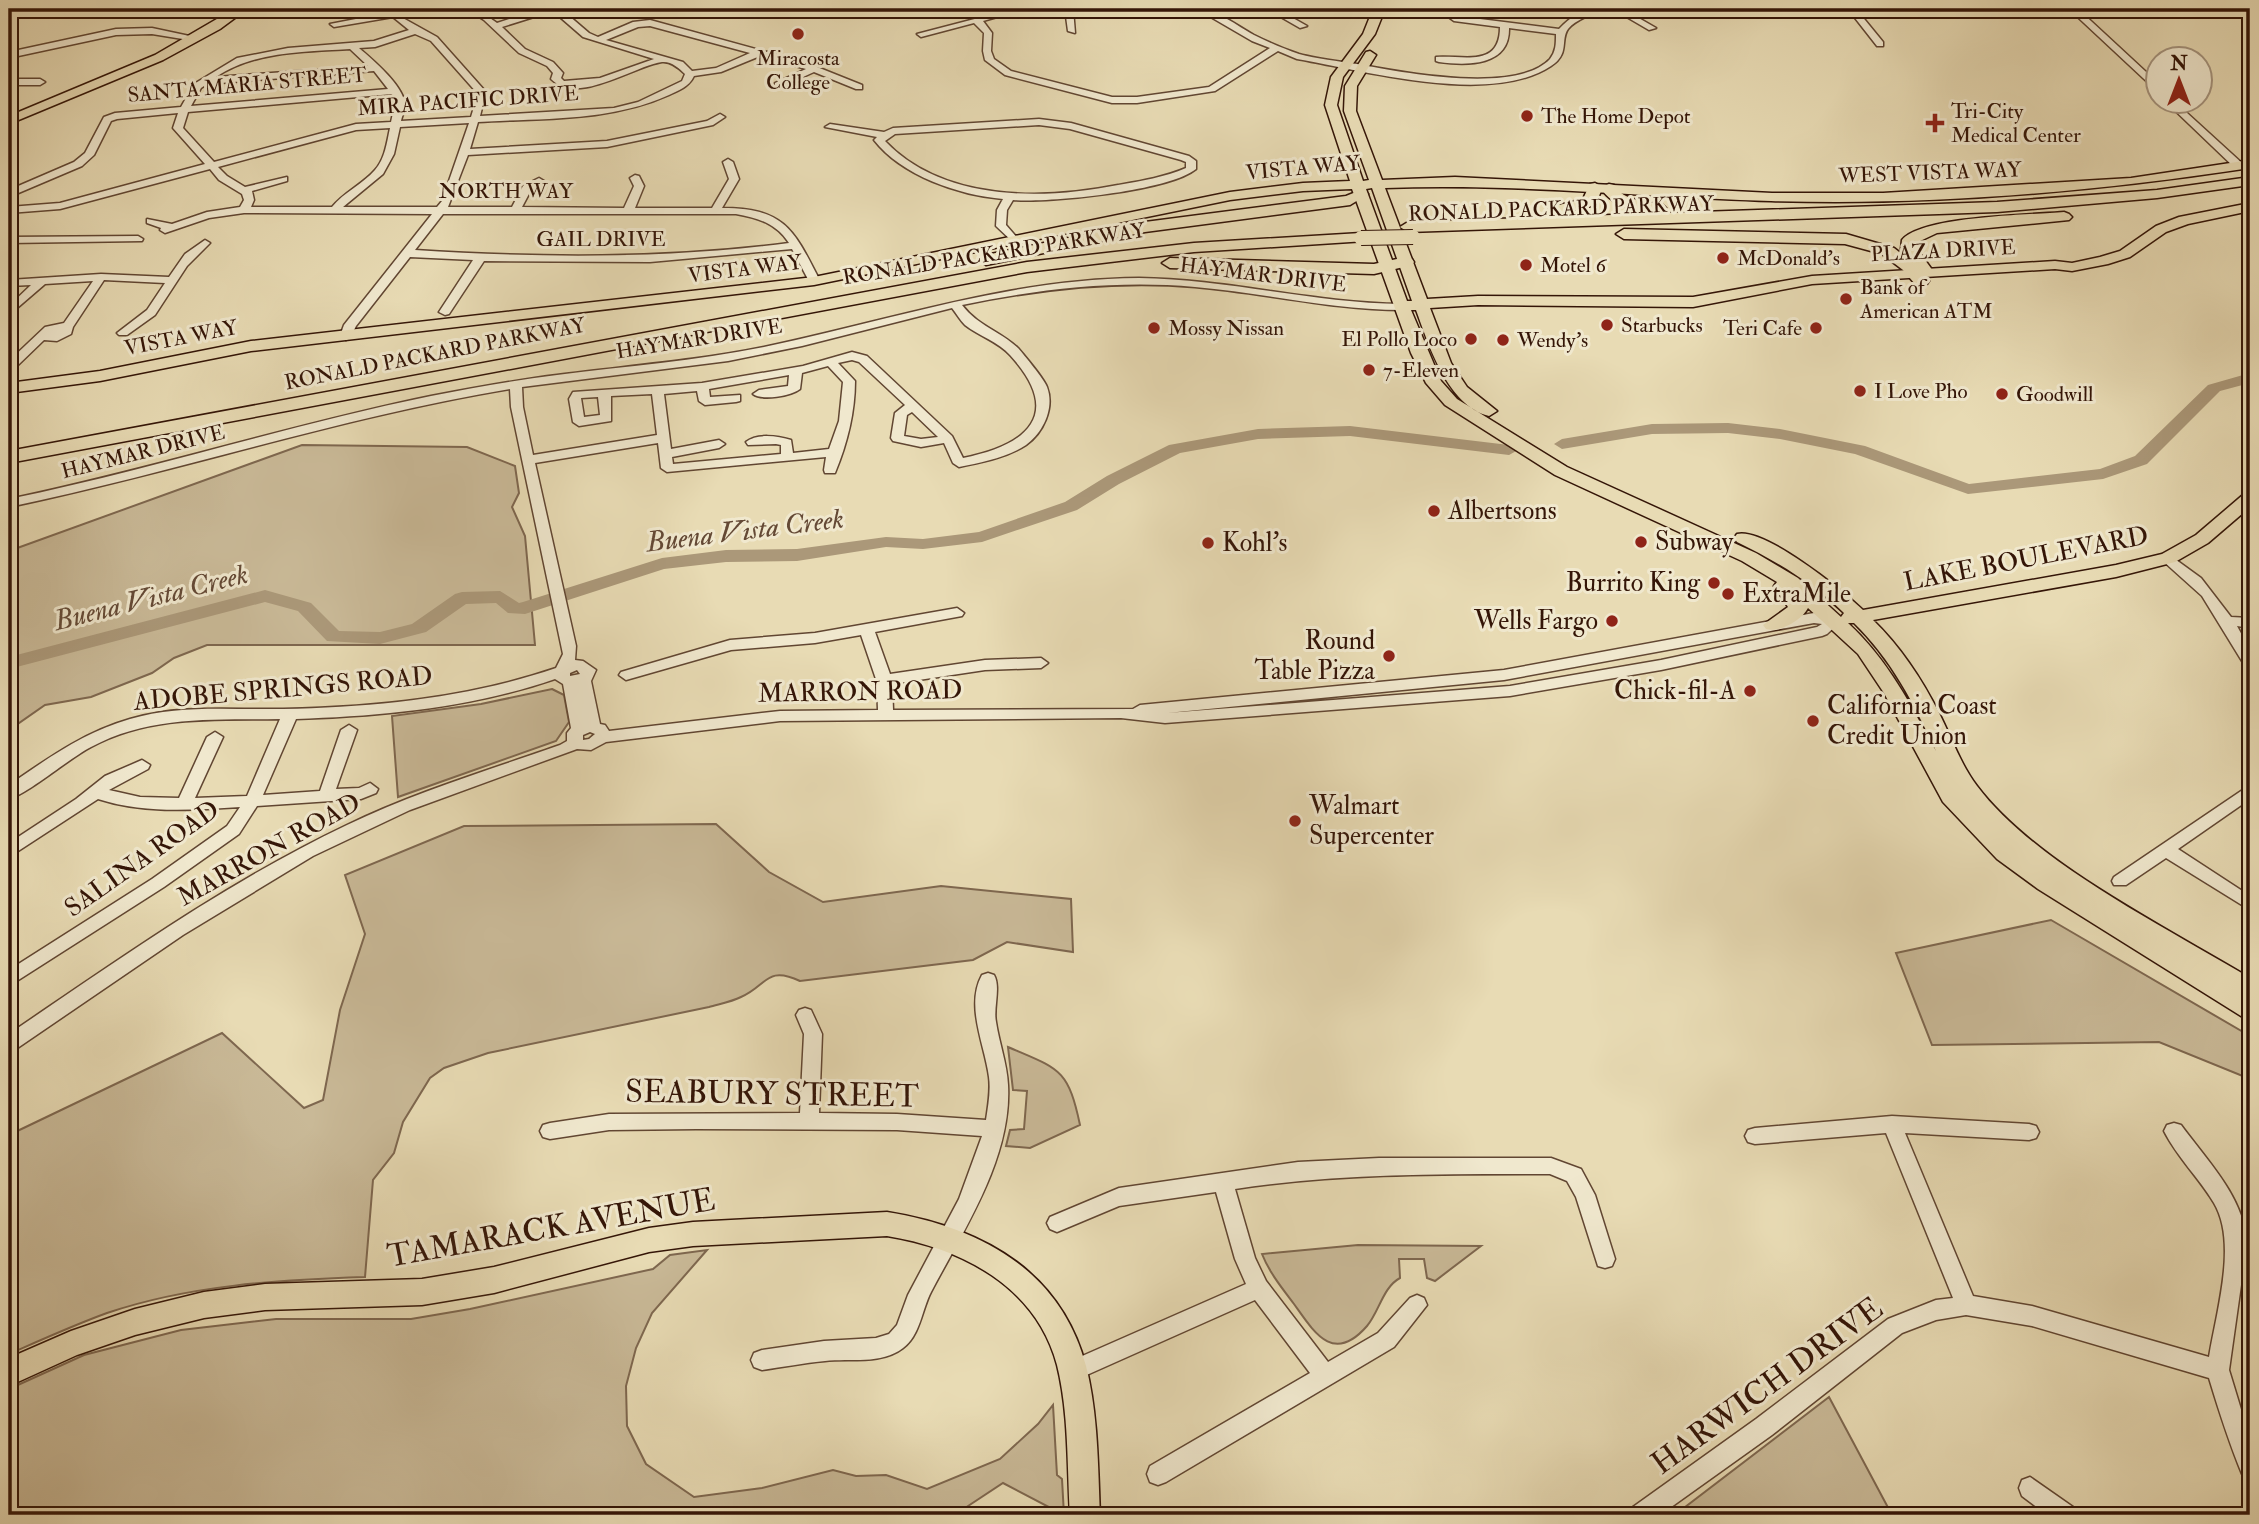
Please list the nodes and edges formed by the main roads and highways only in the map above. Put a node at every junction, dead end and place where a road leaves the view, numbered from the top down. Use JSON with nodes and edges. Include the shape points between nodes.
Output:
{"nodes":[{"id":1,"x":229,"y":9,"type":"edge"},
{"id":2,"x":241,"y":9,"type":"edge"},
{"id":3,"x":1379,"y":9,"type":"edge"},
{"id":4,"x":190,"y":37,"type":"junction"},
{"id":5,"x":1376,"y":47,"type":"dead end"},
{"id":6,"x":9,"y":113,"type":"edge"},
{"id":7,"x":9,"y":120,"type":"edge"},
{"id":8,"x":2245,"y":165,"type":"edge"},
{"id":9,"x":2250,"y":181,"type":"edge"},
{"id":10,"x":1378,"y":183,"type":"junction"},
{"id":11,"x":1602,"y":188,"type":"junction"},
{"id":12,"x":1359,"y":189,"type":"junction"},
{"id":13,"x":1655,"y":190,"type":"junction"},
{"id":14,"x":2250,"y":192,"type":"edge"},
{"id":15,"x":2250,"y":207,"type":"edge"},
{"id":16,"x":1645,"y":208,"type":"junction"},
{"id":17,"x":2127,"y":208,"type":"junction"},
{"id":18,"x":1931,"y":209,"type":"junction"},
{"id":19,"x":1409,"y":228,"type":"junction"},
{"id":20,"x":1359,"y":231,"type":"junction"},
{"id":21,"x":1583,"y":231,"type":"junction"},
{"id":22,"x":1406,"y":262,"type":"junction"},
{"id":23,"x":1387,"y":268,"type":"junction"},
{"id":24,"x":1925,"y":277,"type":"junction"},
{"id":25,"x":908,"y":278,"type":"junction"},
{"id":26,"x":950,"y":281,"type":"junction"},
{"id":27,"x":1421,"y":306,"type":"junction"},
{"id":28,"x":1402,"y":307,"type":"junction"},
{"id":29,"x":1441,"y":379,"type":"junction"},
{"id":30,"x":9,"y":388,"type":"edge"},
{"id":31,"x":9,"y":444,"type":"edge"},
{"id":32,"x":9,"y":457,"type":"edge"},
{"id":33,"x":1561,"y":471,"type":"junction"},
{"id":34,"x":1646,"y":497,"type":"junction"},
{"id":35,"x":2250,"y":498,"type":"edge"},
{"id":36,"x":1740,"y":552,"type":"junction"},
{"id":37,"x":1858,"y":617,"type":"junction"},
{"id":38,"x":1834,"y":621,"type":"junction"},
{"id":39,"x":1773,"y":625,"type":"road end"},
{"id":40,"x":1934,"y":770,"type":"junction"},
{"id":41,"x":1974,"y":798,"type":"junction"},
{"id":42,"x":2250,"y":989,"type":"edge"},
{"id":43,"x":2250,"y":1009,"type":"edge"},
{"id":44,"x":9,"y":1372,"type":"edge"},
{"id":45,"x":1085,"y":1515,"type":"edge"}],
"edges":[{"from":1,"to":4,"type":"main road"},
{"from":2,"to":4,"type":"main road"},
{"from":3,"to":12,"type":"main road","via":[[1369,34],[1337,77],[1331,105]]},
{"from":4,"to":6,"type":"main road"},
{"from":4,"to":7,"type":"main road"},
{"from":5,"to":10,"type":"main road","via":[[1350,86],[1350,111]]},
{"from":8,"to":13,"type":"main road","name":"WEST VISTA WAY","via":[[2131,182],[1973,194],[1827,198]]},
{"from":9,"to":18,"type":"highway","name":"RONALD PACKARD PARKWAY","via":[[2096,200]]},
{"from":10,"to":11,"type":"main road","name":"VISTA WAY","via":[[1455,181]]},
{"from":10,"to":12,"type":"main road","name":"VISTA WAY"},
{"from":10,"to":22,"type":"main road"},
{"from":11,"to":13,"type":"main road","name":"WEST VISTA WAY"},
{"from":11,"to":16,"type":"highway","via":[[1625,203]]},
{"from":11,"to":19,"type":"highway","via":[[1590,202],[1570,209]]},
{"from":12,"to":23,"type":"main road"},
{"from":12,"to":25,"type":"highway","via":[[1350,200],[1145,228]]},
{"from":12,"to":30,"type":"main road","name":"VISTA WAY","via":[[1230,197],[814,281],[219,350],[100,376]]},
{"from":13,"to":16,"type":"highway","via":[[1630,197]]},
{"from":14,"to":17,"type":"highway","name":"RONALD PACKARD PARKWAY"},
{"from":15,"to":24,"type":"main road","name":"PLAZA DRIVE","via":[[2184,220],[2161,229],[2125,254],[2063,271]]},
{"from":16,"to":18,"type":"highway","via":[[1807,205]]},
{"from":17,"to":21,"type":"highway","name":"RONALD PACKARD PARKWAY"},
{"from":17,"to":24,"type":"highway","via":[[1926,231],[1909,243]]},
{"from":18,"to":19,"type":"highway","name":"RONALD PACKARD PARKWAY"},
{"from":19,"to":20,"type":"highway","name":"RONALD PACKARD PARKWAY","bridge":true},
{"from":19,"to":21,"type":"highway","name":"RONALD PACKARD PARKWAY"},
{"from":20,"to":25,"type":"highway","name":"RONALD PACKARD PARKWAY","via":[[1139,242]]},
{"from":20,"to":26,"type":"highway","name":"RONALD PACKARD PARKWAY","via":[[1118,254]]},
{"from":21,"to":24,"type":"highway","via":[[1846,239],[1888,251]]},
{"from":22,"to":23,"type":"highway"},
{"from":22,"to":27,"type":"main road"},
{"from":23,"to":26,"type":"highway","via":[[1144,263]]},
{"from":23,"to":28,"type":"main road"},
{"from":24,"to":27,"type":"main road","name":"PLAZA DRIVE","via":[[1817,287],[1674,310],[1555,304]]},
{"from":25,"to":31,"type":"highway","name":"RONALD PACKARD PARKWAY"},
{"from":26,"to":32,"type":"highway","name":"RONALD PACKARD PARKWAY"},
{"from":27,"to":28,"type":"main road","name":"PLAZA DRIVE"},
{"from":27,"to":29,"type":"main road"},
{"from":28,"to":29,"type":"main road","via":[[1424,366]]},
{"from":29,"to":33,"type":"main road","via":[[1451,402]]},
{"from":29,"to":34,"type":"main road","via":[[1557,453]]},
{"from":33,"to":34,"type":"main road","via":[[1575,471],[1635,499]]},
{"from":33,"to":36,"type":"main road"},
{"from":34,"to":37,"type":"main road","via":[[1757,544],[1808,575]]},
{"from":35,"to":37,"type":"main road","name":"LAKE BOULEVARD","via":[[2202,539],[2168,558],[2116,572]]},
{"from":36,"to":38,"type":"main road","via":[[1791,582]]},
{"from":36,"to":39,"type":"main road","via":[[1798,602],[1798,609]]},
{"from":37,"to":38,"type":"main road","name":"LAKE BOULEVARD"},
{"from":37,"to":41,"type":"main road","via":[[1905,669]]},
{"from":38,"to":40,"type":"main road","via":[[1865,650],[1882,674]]},
{"from":40,"to":41,"type":"main road","via":[[1945,772],[1963,795]]},
{"from":40,"to":43,"type":"main road","via":[[1974,823],[2015,860]]},
{"from":41,"to":42,"type":"main road","via":[[2020,844],[2060,873]]},
{"from":44,"to":45,"type":"main road","name":"TAMARACK AVENUE","via":[[71,1343],[135,1321],[204,1305],[265,1297],[422,1292],[693,1234],[887,1224],[915,1227],[948,1236],[994,1258],[1029,1289],[1065,1346],[1080,1434]]}]}
